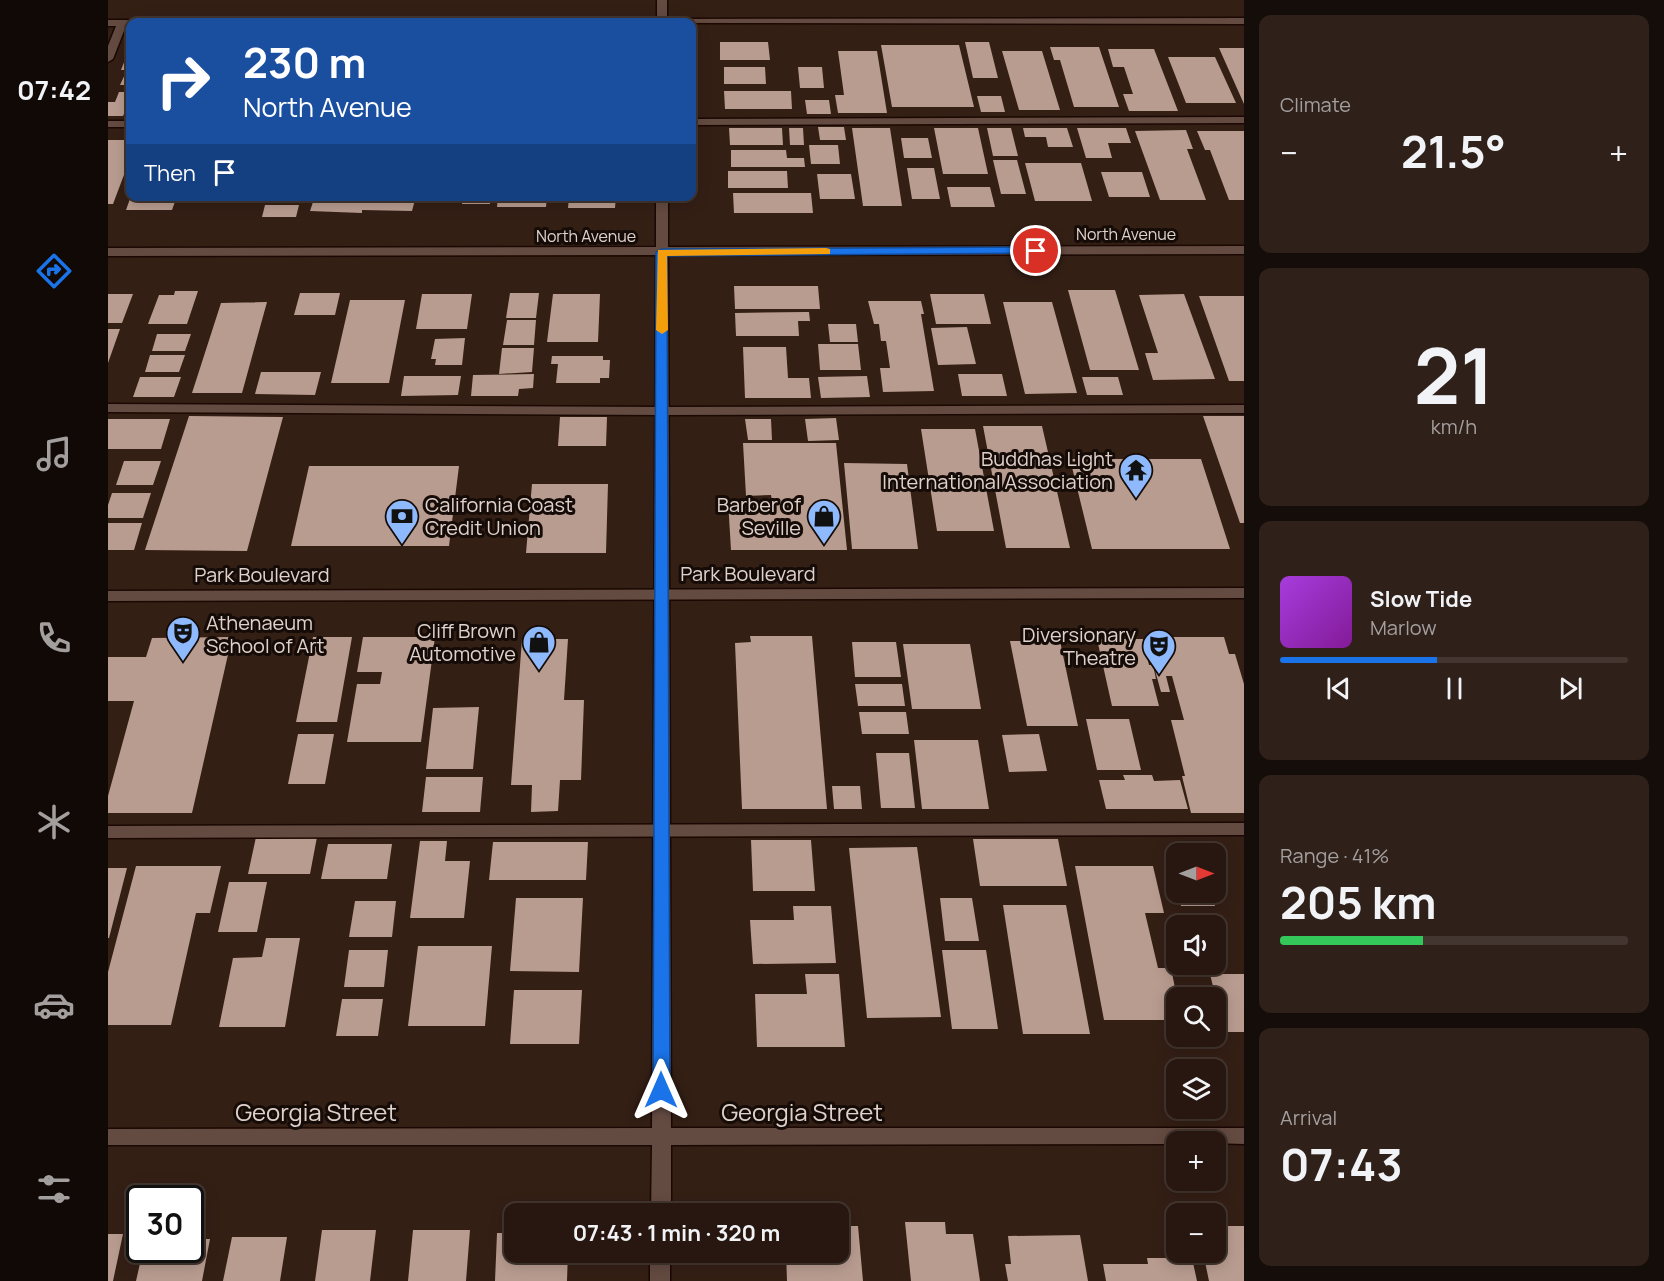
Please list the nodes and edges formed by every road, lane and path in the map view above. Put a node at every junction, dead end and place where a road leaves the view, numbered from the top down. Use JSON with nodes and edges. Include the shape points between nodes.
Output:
{"nodes":[{"id":1,"x":662,"y":0,"type":"edge"},
{"id":2,"x":662,"y":18,"type":"edge"},
{"id":3,"x":1244,"y":21,"type":"edge"},
{"id":4,"x":696,"y":22,"type":"edge"},
{"id":5,"x":108,"y":23,"type":"edge"},
{"id":6,"x":126,"y":23,"type":"edge"},
{"id":7,"x":108,"y":59,"type":"edge"},
{"id":8,"x":1244,"y":120,"type":"edge"},
{"id":9,"x":696,"y":122,"type":"edge"},
{"id":10,"x":108,"y":124,"type":"edge"},
{"id":11,"x":126,"y":124,"type":"edge"},
{"id":12,"x":662,"y":201,"type":"edge"},
{"id":13,"x":1244,"y":250,"type":"edge"},
{"id":14,"x":108,"y":252,"type":"edge"},
{"id":15,"x":662,"y":252,"type":"junction"},
{"id":16,"x":108,"y":408,"type":"edge"},
{"id":17,"x":1244,"y":409,"type":"edge"},
{"id":18,"x":663,"y":411,"type":"junction"},
{"id":19,"x":1244,"y":593,"type":"edge"},
{"id":20,"x":662,"y":595,"type":"junction"},
{"id":21,"x":108,"y":596,"type":"edge"},
{"id":22,"x":1244,"y":829,"type":"edge"},
{"id":23,"x":108,"y":832,"type":"edge"},
{"id":24,"x":660,"y":832,"type":"junction"},
{"id":25,"x":1244,"y":1136,"type":"edge"},
{"id":26,"x":108,"y":1137,"type":"edge"},
{"id":27,"x":661,"y":1137,"type":"junction"},
{"id":28,"x":661,"y":1203,"type":"edge"},
{"id":29,"x":660,"y":1263,"type":"edge"},
{"id":30,"x":660,"y":1281,"type":"edge"}],
"edges":[{"from":1,"to":2,"type":"street"},
{"from":3,"to":4,"type":"street"},
{"from":5,"to":6,"type":"street"},
{"from":6,"to":7,"type":"street"},
{"from":8,"to":9,"type":"street"},
{"from":10,"to":11,"type":"street"},
{"from":12,"to":15,"type":"street"},
{"from":13,"to":15,"type":"street","name":"North Avenue"},
{"from":14,"to":15,"type":"street","name":"North Avenue"},
{"from":15,"to":18,"type":"street"},
{"from":16,"to":18,"type":"street"},
{"from":17,"to":18,"type":"street"},
{"from":18,"to":20,"type":"street"},
{"from":19,"to":20,"type":"street","name":"Park Boulevard"},
{"from":20,"to":21,"type":"street","name":"Park Boulevard"},
{"from":20,"to":24,"type":"street"},
{"from":22,"to":24,"type":"street"},
{"from":23,"to":24,"type":"street"},
{"from":24,"to":27,"type":"street"},
{"from":25,"to":27,"type":"street","name":"Georgia Street"},
{"from":26,"to":27,"type":"street","name":"Georgia Street"},
{"from":27,"to":28,"type":"street"},
{"from":29,"to":30,"type":"street"}]}
